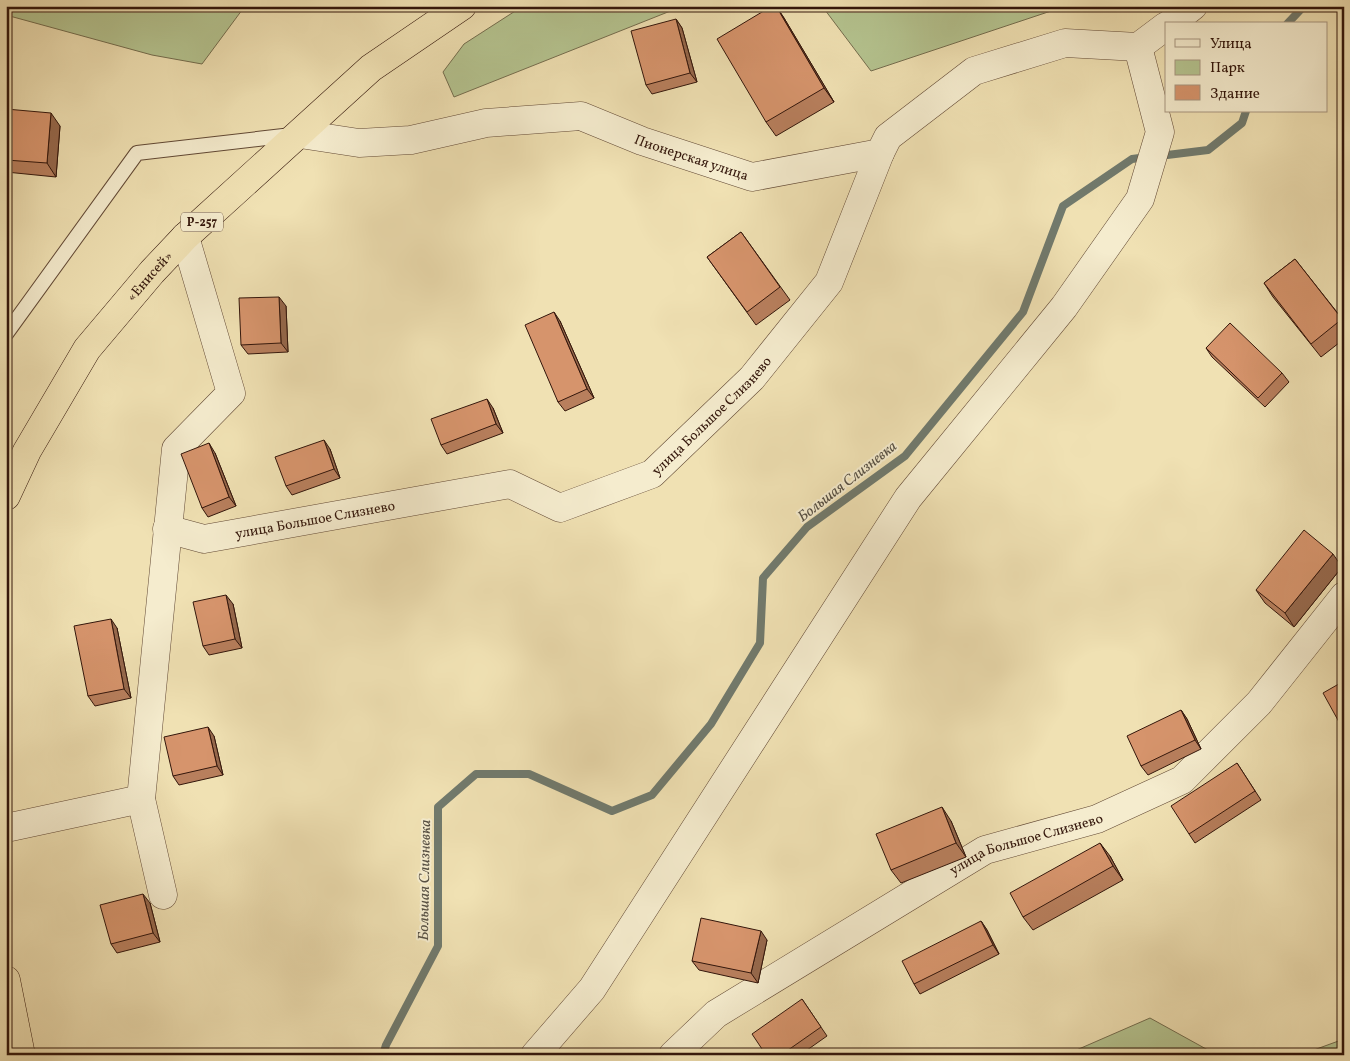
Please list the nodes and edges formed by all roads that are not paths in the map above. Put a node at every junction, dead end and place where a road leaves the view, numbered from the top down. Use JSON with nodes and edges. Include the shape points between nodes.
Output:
{"nodes":[{"id":1,"x":462,"y":6,"type":"edge"},
{"id":2,"x":1193,"y":6,"type":"edge"},
{"id":3,"x":1173,"y":22,"type":"edge"},
{"id":4,"x":1165,"y":27,"type":"edge"},
{"id":5,"x":1138,"y":46,"type":"junction"},
{"id":6,"x":300,"y":134,"type":"junction"},
{"id":7,"x":880,"y":153,"type":"junction"},
{"id":8,"x":185,"y":237,"type":"junction"},
{"id":9,"x":6,"y":334,"type":"edge"},
{"id":10,"x":6,"y":496,"type":"edge"},
{"id":11,"x":167,"y":529,"type":"junction"},
{"id":12,"x":1344,"y":596,"type":"edge"},
{"id":13,"x":141,"y":799,"type":"junction"},
{"id":14,"x":6,"y":828,"type":"edge"},
{"id":15,"x":163,"y":895,"type":"dead end"},
{"id":16,"x":6,"y":980,"type":"edge"},
{"id":17,"x":21,"y":1055,"type":"edge"},
{"id":18,"x":535,"y":1055,"type":"edge"},
{"id":19,"x":673,"y":1055,"type":"edge"}],
"edges":[{"from":1,"to":6,"type":"highway","name":"«Енисей»","number":"Р-257","via":[[371,68]]},
{"from":2,"to":3,"type":"street"},
{"from":4,"to":5,"type":"street"},
{"from":5,"to":7,"type":"street","via":[[1065,43],[974,71],[888,136]]},
{"from":5,"to":18,"type":"street","via":[[1160,132],[1140,199],[1064,307],[908,498],[592,989]]},
{"from":6,"to":7,"type":"street","name":"Пионерская улица","via":[[359,143],[411,140],[486,123],[581,116],[642,141],[752,177]]},
{"from":6,"to":8,"type":"highway","name":"«Енисей»","number":"Р-257"},
{"from":6,"to":9,"type":"lane","via":[[137,153]]},
{"from":7,"to":11,"type":"street","name":"улица Большое Слизнево","via":[[829,282],[752,378],[652,474],[560,508],[510,484],[204,539]]},
{"from":8,"to":10,"type":"highway","name":"«Енисей»","number":"Р-257","via":[[87,349],[27,451]]},
{"from":8,"to":11,"type":"street","via":[[231,393],[176,449]]},
{"from":11,"to":13,"type":"street"},
{"from":12,"to":19,"type":"street","name":"улица Большое Слизнево","via":[[1259,703],[1182,780],[1097,819],[985,850],[716,1014]]},
{"from":13,"to":14,"type":"street"},
{"from":13,"to":15,"type":"street"},
{"from":16,"to":17,"type":"highway"}]}
